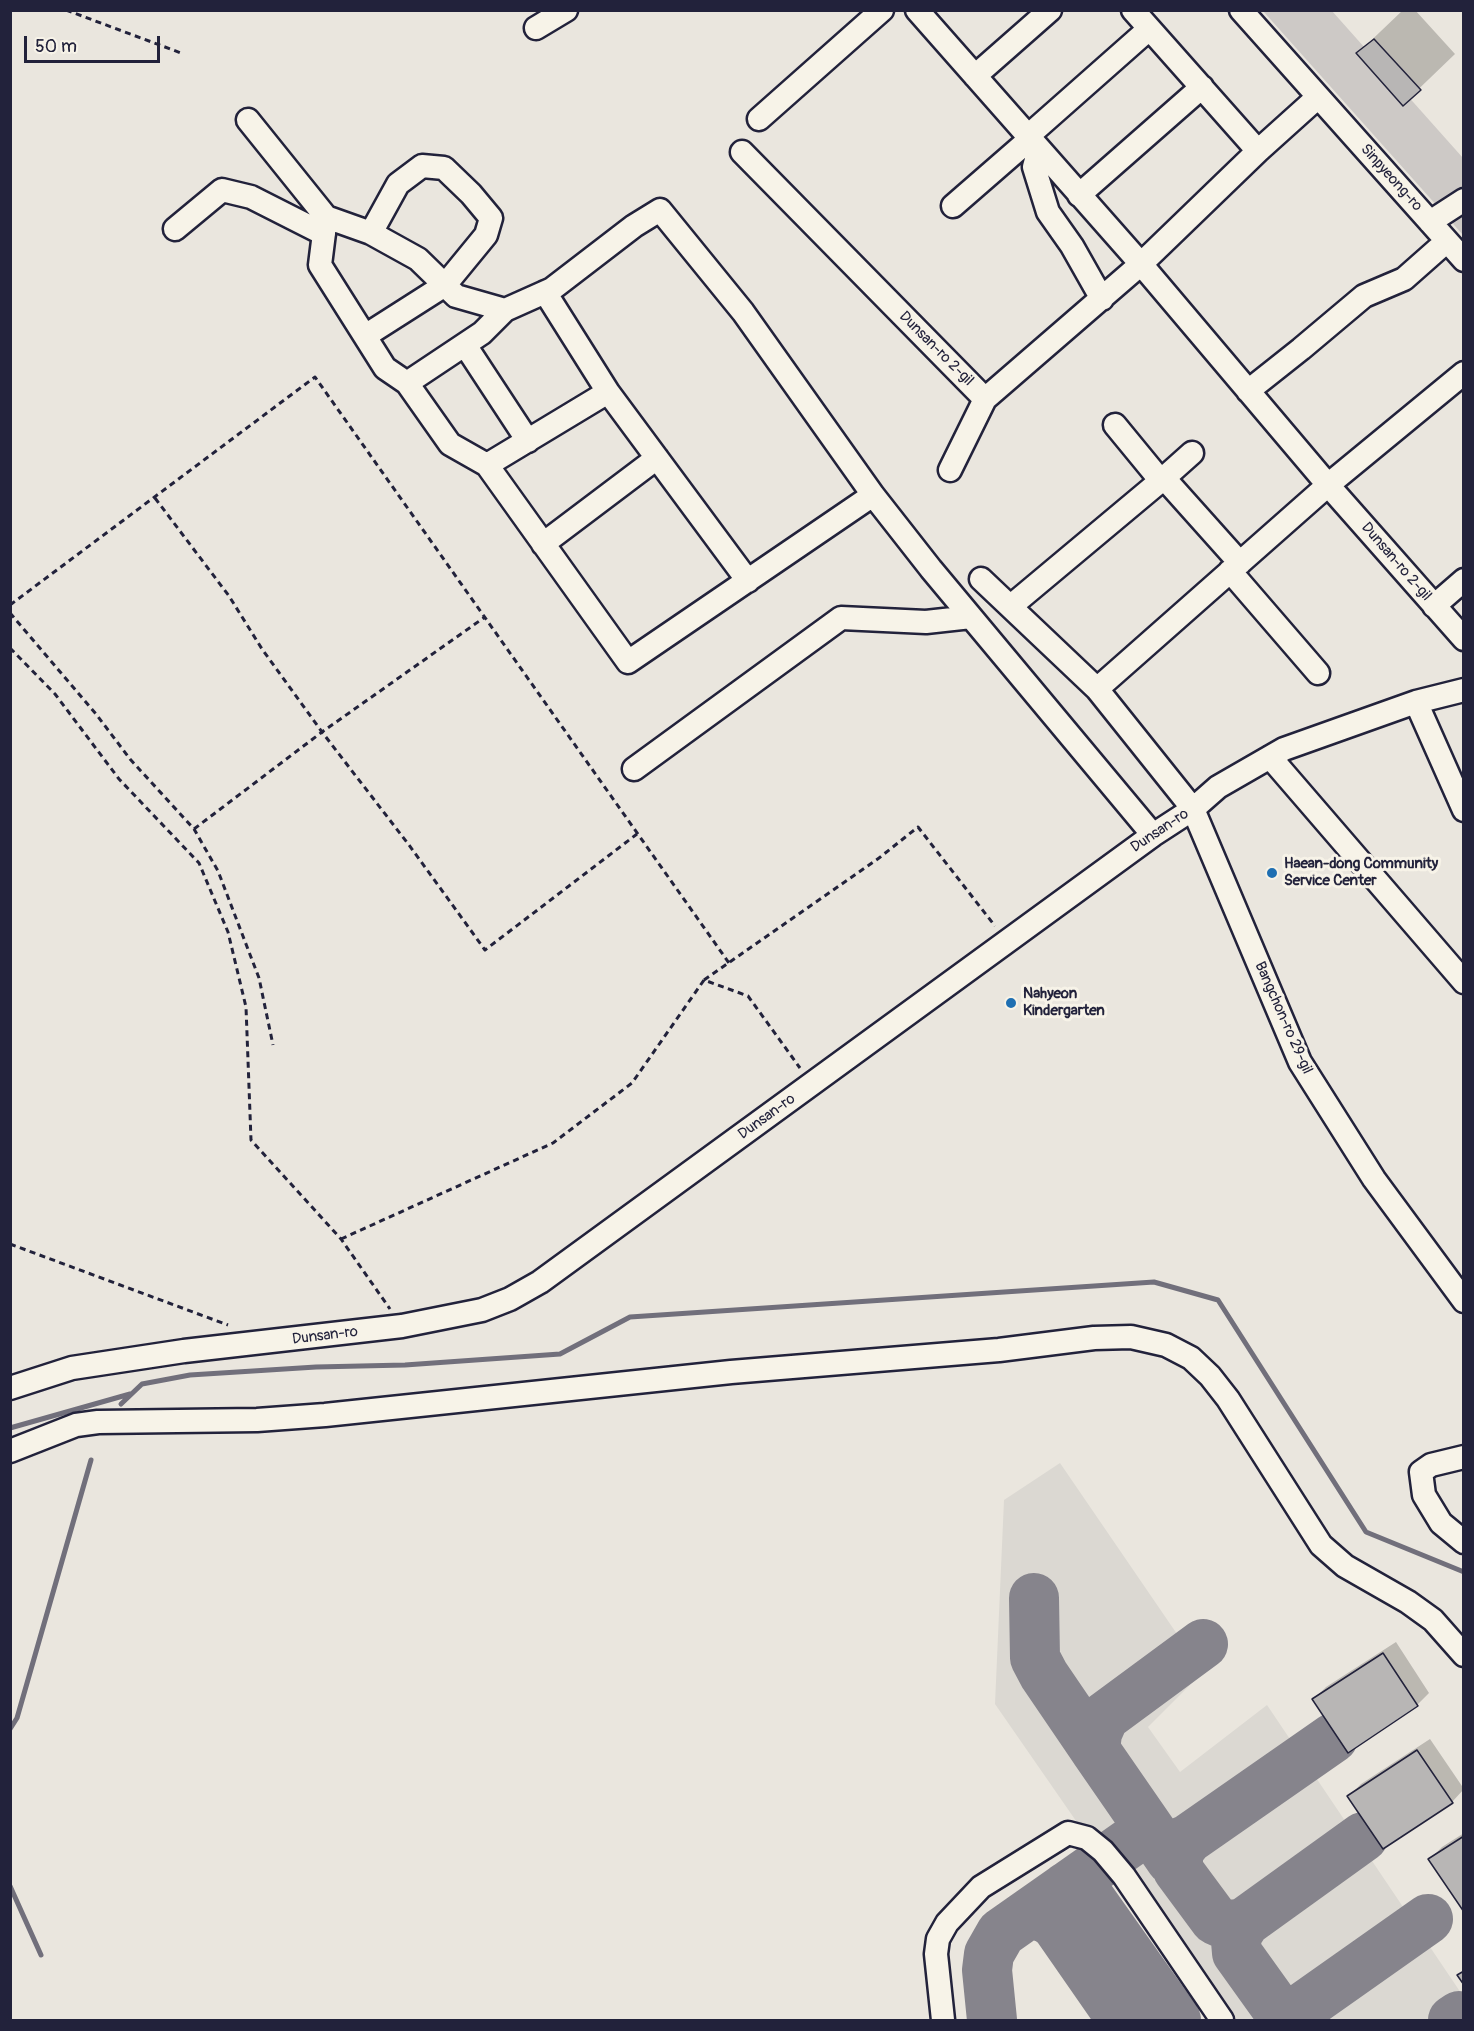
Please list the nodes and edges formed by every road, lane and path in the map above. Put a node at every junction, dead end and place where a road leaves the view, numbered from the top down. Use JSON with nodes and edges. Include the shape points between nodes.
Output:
{"nodes":[{"id":1,"x":66,"y":10,"type":"edge"},
{"id":2,"x":566,"y":10,"type":"edge"},
{"id":3,"x":882,"y":10,"type":"edge"},
{"id":4,"x":917,"y":10,"type":"edge"},
{"id":5,"x":1050,"y":10,"type":"edge"},
{"id":6,"x":1134,"y":10,"type":"edge"},
{"id":7,"x":1241,"y":10,"type":"edge"},
{"id":8,"x":536,"y":28,"type":"dead end"},
{"id":9,"x":1149,"y":29,"type":"junction"},
{"id":10,"x":182,"y":53,"type":"dead end"},
{"id":11,"x":975,"y":76,"type":"junction"},
{"id":12,"x":1202,"y":87,"type":"junction"},
{"id":13,"x":1318,"y":97,"type":"junction"},
{"id":14,"x":759,"y":119,"type":"dead end"},
{"id":15,"x":248,"y":120,"type":"dead end"},
{"id":16,"x":1032,"y":141,"type":"junction"},
{"id":17,"x":1258,"y":151,"type":"junction"},
{"id":18,"x":742,"y":152,"type":"dead end"},
{"id":19,"x":1079,"y":195,"type":"junction"},
{"id":20,"x":1464,"y":200,"type":"edge"},
{"id":21,"x":953,"y":206,"type":"dead end"},
{"id":22,"x":1430,"y":222,"type":"junction"},
{"id":23,"x":325,"y":225,"type":"junction"},
{"id":24,"x":175,"y":229,"type":"dead end"},
{"id":25,"x":371,"y":233,"type":"junction"},
{"id":26,"x":1447,"y":241,"type":"junction"},
{"id":27,"x":1464,"y":260,"type":"edge"},
{"id":28,"x":1141,"y":264,"type":"junction"},
{"id":29,"x":445,"y":285,"type":"junction"},
{"id":30,"x":545,"y":292,"type":"junction"},
{"id":31,"x":1102,"y":299,"type":"junction"},
{"id":32,"x":505,"y":310,"type":"junction"},
{"id":33,"x":365,"y":336,"type":"junction"},
{"id":34,"x":465,"y":345,"type":"junction"},
{"id":35,"x":1464,"y":373,"type":"edge"},
{"id":36,"x":407,"y":384,"type":"junction"},
{"id":37,"x":1248,"y":391,"type":"junction"},
{"id":38,"x":608,"y":392,"type":"junction"},
{"id":39,"x":985,"y":399,"type":"junction"},
{"id":40,"x":1115,"y":425,"type":"dead end"},
{"id":41,"x":528,"y":441,"type":"junction"},
{"id":42,"x":1192,"y":453,"type":"dead end"},
{"id":43,"x":657,"y":458,"type":"junction"},
{"id":44,"x":487,"y":465,"type":"junction"},
{"id":45,"x":950,"y":470,"type":"dead end"},
{"id":46,"x":1162,"y":479,"type":"junction"},
{"id":47,"x":1328,"y":485,"type":"junction"},
{"id":48,"x":873,"y":495,"type":"junction"},
{"id":49,"x":155,"y":498,"type":"junction"},
{"id":50,"x":543,"y":544,"type":"junction"},
{"id":51,"x":1235,"y":567,"type":"junction"},
{"id":52,"x":981,"y":579,"type":"dead end"},
{"id":53,"x":1464,"y":580,"type":"edge"},
{"id":54,"x":748,"y":581,"type":"junction"},
{"id":55,"x":10,"y":605,"type":"edge"},
{"id":56,"x":1011,"y":606,"type":"junction"},
{"id":57,"x":1434,"y":606,"type":"junction"},
{"id":58,"x":10,"y":613,"type":"edge"},
{"id":59,"x":485,"y":617,"type":"junction"},
{"id":60,"x":971,"y":617,"type":"junction"},
{"id":61,"x":1464,"y":639,"type":"edge"},
{"id":62,"x":10,"y":648,"type":"edge"},
{"id":63,"x":1318,"y":673,"type":"dead end"},
{"id":64,"x":1097,"y":689,"type":"junction"},
{"id":65,"x":1464,"y":690,"type":"edge"},
{"id":66,"x":1416,"y":702,"type":"junction"},
{"id":67,"x":322,"y":732,"type":"junction"},
{"id":68,"x":1270,"y":758,"type":"junction"},
{"id":69,"x":634,"y":769,"type":"dead end"},
{"id":70,"x":1193,"y":809,"type":"junction"},
{"id":71,"x":1464,"y":810,"type":"edge"},
{"id":72,"x":194,"y":829,"type":"junction"},
{"id":73,"x":637,"y":834,"type":"junction"},
{"id":74,"x":1153,"y":835,"type":"junction"},
{"id":75,"x":1007,"y":942,"type":"junction"},
{"id":76,"x":729,"y":963,"type":"junction"},
{"id":77,"x":704,"y":980,"type":"junction"},
{"id":78,"x":1464,"y":982,"type":"edge"},
{"id":79,"x":273,"y":1045,"type":"dead end"},
{"id":80,"x":811,"y":1084,"type":"junction"},
{"id":81,"x":341,"y":1239,"type":"junction"},
{"id":82,"x":10,"y":1244,"type":"edge"},
{"id":83,"x":1464,"y":1301,"type":"edge"},
{"id":84,"x":231,"y":1326,"type":"dead end"},
{"id":85,"x":402,"y":1326,"type":"junction"},
{"id":86,"x":10,"y":1388,"type":"edge"},
{"id":87,"x":10,"y":1451,"type":"edge"},
{"id":88,"x":1464,"y":1457,"type":"edge"},
{"id":89,"x":1464,"y":1542,"type":"edge"},
{"id":90,"x":1464,"y":1655,"type":"edge"},
{"id":91,"x":943,"y":2020,"type":"edge"},
{"id":92,"x":1222,"y":2020,"type":"edge"}],
"edges":[{"from":1,"to":10,"type":"path"},
{"from":2,"to":8,"type":"street"},
{"from":3,"to":14,"type":"street"},
{"from":4,"to":11,"type":"street","name":"Dunsan-ro 2-gil"},
{"from":5,"to":11,"type":"street"},
{"from":6,"to":9,"type":"street"},
{"from":7,"to":13,"type":"street","name":"Sinpyeong-ro"},
{"from":9,"to":12,"type":"street"},
{"from":9,"to":16,"type":"street"},
{"from":11,"to":16,"type":"street","name":"Dunsan-ro 2-gil"},
{"from":12,"to":17,"type":"street"},
{"from":12,"to":19,"type":"street"},
{"from":13,"to":17,"type":"street"},
{"from":13,"to":22,"type":"street","name":"Sinpyeong-ro"},
{"from":15,"to":23,"type":"street"},
{"from":16,"to":19,"type":"street","name":"Dunsan-ro 2-gil"},
{"from":16,"to":21,"type":"street"},
{"from":16,"to":31,"type":"street","via":[[1034,167],[1048,212]]},
{"from":17,"to":28,"type":"street","name":"Dunsan-ro 2-gil"},
{"from":18,"to":39,"type":"street","name":"Dunsan-ro 2-gil"},
{"from":19,"to":28,"type":"street","name":"Dunsan-ro 2-gil"},
{"from":20,"to":22,"type":"street"},
{"from":22,"to":26,"type":"street","name":"Sinpyeong-ro"},
{"from":23,"to":24,"type":"street","via":[[222,190]]},
{"from":23,"to":25,"type":"street"},
{"from":23,"to":33,"type":"street","via":[[320,265]]},
{"from":25,"to":29,"type":"street","via":[[418,259]]},
{"from":25,"to":29,"type":"street","via":[[398,184],[422,166],[444,168],[491,218],[486,235]]},
{"from":26,"to":27,"type":"street","name":"Sinpyeong-ro"},
{"from":26,"to":37,"type":"street","via":[[1404,279],[1364,296]]},
{"from":28,"to":31,"type":"street","name":"Dunsan-ro 2-gil"},
{"from":28,"to":37,"type":"street","name":"Dunsan-ro 2-gil"},
{"from":29,"to":32,"type":"street","via":[[456,296]]},
{"from":29,"to":33,"type":"street"},
{"from":30,"to":32,"type":"street"},
{"from":30,"to":38,"type":"street"},
{"from":30,"to":48,"type":"street","via":[[660,210],[743,312]]},
{"from":31,"to":39,"type":"street","name":"Dunsan-ro 2-gil"},
{"from":32,"to":34,"type":"street"},
{"from":33,"to":36,"type":"street","via":[[385,368]]},
{"from":34,"to":36,"type":"street"},
{"from":34,"to":41,"type":"street"},
{"from":35,"to":47,"type":"street"},
{"from":36,"to":44,"type":"street","via":[[450,444]]},
{"from":37,"to":47,"type":"street","name":"Dunsan-ro 2-gil"},
{"from":38,"to":41,"type":"street"},
{"from":38,"to":43,"type":"street"},
{"from":39,"to":45,"type":"street"},
{"from":40,"to":46,"type":"street"},
{"from":41,"to":44,"type":"street"},
{"from":42,"to":46,"type":"street"},
{"from":43,"to":50,"type":"street"},
{"from":43,"to":54,"type":"street"},
{"from":44,"to":50,"type":"street"},
{"from":46,"to":51,"type":"street"},
{"from":46,"to":56,"type":"street"},
{"from":47,"to":51,"type":"street"},
{"from":47,"to":57,"type":"street","name":"Dunsan-ro 2-gil"},
{"from":48,"to":54,"type":"street"},
{"from":48,"to":60,"type":"street"},
{"from":49,"to":55,"type":"path"},
{"from":49,"to":59,"type":"path","via":[[315,377]]},
{"from":49,"to":67,"type":"path","via":[[229,596]]},
{"from":50,"to":54,"type":"street","via":[[628,662]]},
{"from":51,"to":63,"type":"street"},
{"from":51,"to":64,"type":"street"},
{"from":52,"to":56,"type":"street"},
{"from":53,"to":57,"type":"street"},
{"from":56,"to":64,"type":"street"},
{"from":57,"to":61,"type":"street","name":"Dunsan-ro 2-gil"},
{"from":58,"to":72,"type":"path","via":[[130,759]]},
{"from":59,"to":67,"type":"path"},
{"from":59,"to":73,"type":"path"},
{"from":60,"to":69,"type":"street","via":[[926,622],[841,618]]},
{"from":60,"to":74,"type":"street"},
{"from":62,"to":81,"type":"path","via":[[55,694],[119,779],[199,863],[228,932],[246,1007],[251,1140]]},
{"from":64,"to":70,"type":"street","name":"Bangchon-ro 29-gil"},
{"from":65,"to":66,"type":"street","name":"Dunsan-ro"},
{"from":66,"to":68,"type":"street","name":"Dunsan-ro","via":[[1284,749]]},
{"from":66,"to":71,"type":"street"},
{"from":67,"to":72,"type":"path"},
{"from":67,"to":73,"type":"path","via":[[485,950]]},
{"from":68,"to":70,"type":"street","name":"Dunsan-ro","via":[[1218,787]]},
{"from":68,"to":78,"type":"street"},
{"from":70,"to":74,"type":"street","name":"Dunsan-ro"},
{"from":70,"to":83,"type":"street","name":"Bangchon-ro 29-gil","via":[[1300,1062],[1374,1179]]},
{"from":72,"to":79,"type":"path","via":[[218,871],[259,978]]},
{"from":73,"to":76,"type":"path"},
{"from":74,"to":75,"type":"street","name":"Dunsan-ro"},
{"from":75,"to":76,"type":"path","via":[[918,827]]},
{"from":75,"to":80,"type":"street","name":"Dunsan-ro"},
{"from":76,"to":77,"type":"path"},
{"from":77,"to":80,"type":"path","via":[[748,996]]},
{"from":77,"to":81,"type":"path","via":[[632,1083],[552,1143]]},
{"from":80,"to":85,"type":"street","name":"Dunsan-ro","via":[[540,1282],[482,1310]]},
{"from":81,"to":85,"type":"path"},
{"from":82,"to":84,"type":"path"},
{"from":85,"to":86,"type":"street","name":"Dunsan-ro","via":[[72,1368]]},
{"from":87,"to":90,"type":"street","via":[[76,1425],[98,1422],[325,1415],[731,1371],[1131,1337],[1166,1345],[1191,1358],[1210,1376],[1321,1545],[1345,1566],[1433,1620]]},
{"from":88,"to":89,"type":"street","via":[[1431,1465],[1421,1472],[1424,1495],[1441,1523]]},
{"from":91,"to":92,"type":"street","via":[[936,1954],[938,1939],[947,1923],[981,1887],[1068,1833],[1087,1838],[1104,1851]]}]}
